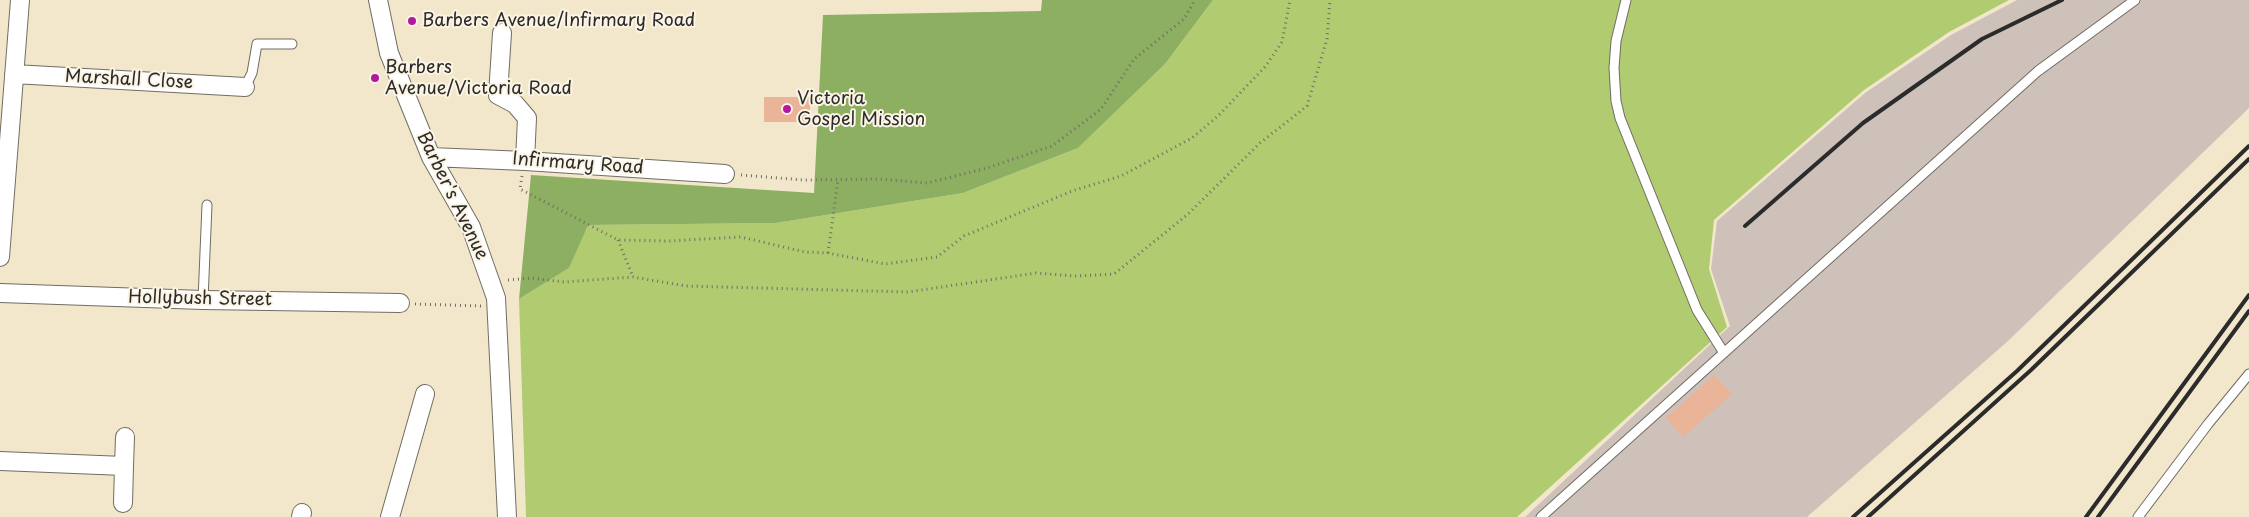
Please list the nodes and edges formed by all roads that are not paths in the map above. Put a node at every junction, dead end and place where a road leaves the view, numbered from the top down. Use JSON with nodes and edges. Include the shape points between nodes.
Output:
{"nodes":[{"id":1,"x":20,"y":0,"type":"edge"},
{"id":2,"x":378,"y":0,"type":"edge"},
{"id":3,"x":1626,"y":0,"type":"edge"},
{"id":4,"x":2135,"y":0,"type":"edge"},
{"id":5,"x":502,"y":33,"type":"dead end"},
{"id":6,"x":292,"y":44,"type":"dead end"},
{"id":7,"x":14,"y":74,"type":"junction"},
{"id":8,"x":245,"y":87,"type":"joint"},
{"id":9,"x":431,"y":157,"type":"junction"},
{"id":10,"x":525,"y":161,"type":"junction"},
{"id":11,"x":725,"y":174,"type":"road end"},
{"id":12,"x":207,"y":204,"type":"dead end"},
{"id":13,"x":0,"y":257,"type":"edge"},
{"id":14,"x":0,"y":293,"type":"edge"},
{"id":15,"x":203,"y":300,"type":"junction"},
{"id":16,"x":400,"y":303,"type":"road end"},
{"id":17,"x":1724,"y":353,"type":"junction"},
{"id":18,"x":2249,"y":374,"type":"edge"},
{"id":19,"x":425,"y":394,"type":"dead end"},
{"id":20,"x":125,"y":437,"type":"dead end"},
{"id":21,"x":2,"y":462,"type":"edge"},
{"id":22,"x":124,"y":466,"type":"junction"},
{"id":23,"x":123,"y":503,"type":"dead end"},
{"id":24,"x":390,"y":517,"type":"edge"},
{"id":25,"x":507,"y":517,"type":"edge"},
{"id":26,"x":1541,"y":517,"type":"edge"},
{"id":27,"x":2138,"y":517,"type":"edge"}],
"edges":[{"from":1,"to":7,"type":"street"},
{"from":2,"to":9,"type":"street","name":"Barber's Avenue","via":[[389,53]]},
{"from":3,"to":17,"type":"lane","via":[[1616,41],[1614,68],[1620,118],[1697,310]]},
{"from":4,"to":17,"type":"lane","via":[[2038,71]]},
{"from":5,"to":10,"type":"street","via":[[498,94],[515,104],[527,118]]},
{"from":6,"to":8,"type":"lane","via":[[257,44],[252,73]]},
{"from":7,"to":8,"type":"street","name":"Marshall Close"},
{"from":7,"to":13,"type":"street"},
{"from":9,"to":10,"type":"street","name":"Infirmary Road"},
{"from":9,"to":25,"type":"street","name":"Barber's Avenue","via":[[471,227],[493,289]]},
{"from":10,"to":11,"type":"street","name":"Infirmary Road"},
{"from":12,"to":15,"type":"lane"},
{"from":14,"to":15,"type":"street","name":"Hollybush Street"},
{"from":15,"to":16,"type":"street","name":"Hollybush Street"},
{"from":17,"to":26,"type":"lane"},
{"from":18,"to":27,"type":"lane"},
{"from":19,"to":24,"type":"street"},
{"from":20,"to":22,"type":"street"},
{"from":21,"to":22,"type":"street"},
{"from":22,"to":23,"type":"street"}]}
